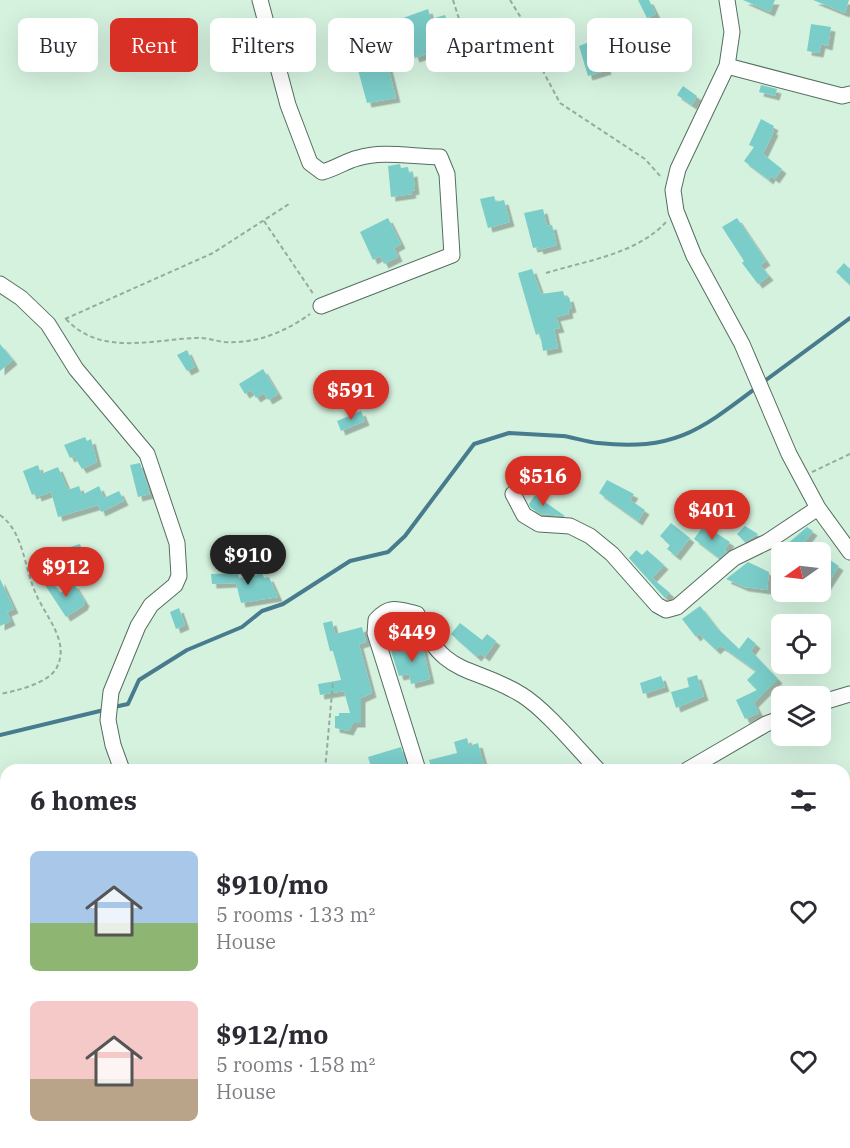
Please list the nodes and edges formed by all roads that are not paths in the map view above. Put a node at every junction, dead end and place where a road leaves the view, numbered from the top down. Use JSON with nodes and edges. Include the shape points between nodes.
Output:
{"nodes":[{"id":1,"x":260,"y":0,"type":"edge"},
{"id":2,"x":727,"y":0,"type":"edge"},
{"id":3,"x":727,"y":66,"type":"junction"},
{"id":4,"x":850,"y":94,"type":"edge"},
{"id":5,"x":0,"y":284,"type":"edge"},
{"id":6,"x":321,"y":306,"type":"road end"},
{"id":7,"x":513,"y":494,"type":"dead end"},
{"id":8,"x":818,"y":508,"type":"junction"},
{"id":9,"x":850,"y":552,"type":"edge"},
{"id":10,"x":850,"y":694,"type":"edge"},
{"id":11,"x":831,"y":700,"type":"edge"},
{"id":12,"x":771,"y":722,"type":"edge"},
{"id":13,"x":120,"y":764,"type":"edge"},
{"id":14,"x":416,"y":764,"type":"edge"},
{"id":15,"x":592,"y":764,"type":"edge"},
{"id":16,"x":697,"y":764,"type":"edge"}],
"edges":[{"from":1,"to":6,"type":"street","via":[[288,105],[310,163],[322,172],[356,158],[376,155],[440,158],[447,174],[452,255]]},
{"from":2,"to":3,"type":"street","via":[[732,32]]},
{"from":3,"to":4,"type":"street","via":[[842,96]]},
{"from":3,"to":8,"type":"street","via":[[678,169],[673,190],[676,211],[694,256],[742,344],[775,424]]},
{"from":5,"to":13,"type":"street","via":[[48,324],[76,369],[147,454],[177,543],[175,585],[151,605],[138,626],[111,692],[108,720]]},
{"from":7,"to":8,"type":"street","via":[[524,515],[539,524],[570,526],[590,536],[666,610],[676,608],[734,558],[767,542]]},
{"from":8,"to":9,"type":"street"},
{"from":10,"to":11,"type":"street"},
{"from":12,"to":16,"type":"street"},
{"from":14,"to":15,"type":"street","via":[[375,633],[376,620],[382,613],[400,607],[417,614],[438,652],[474,675],[524,696]]}]}
